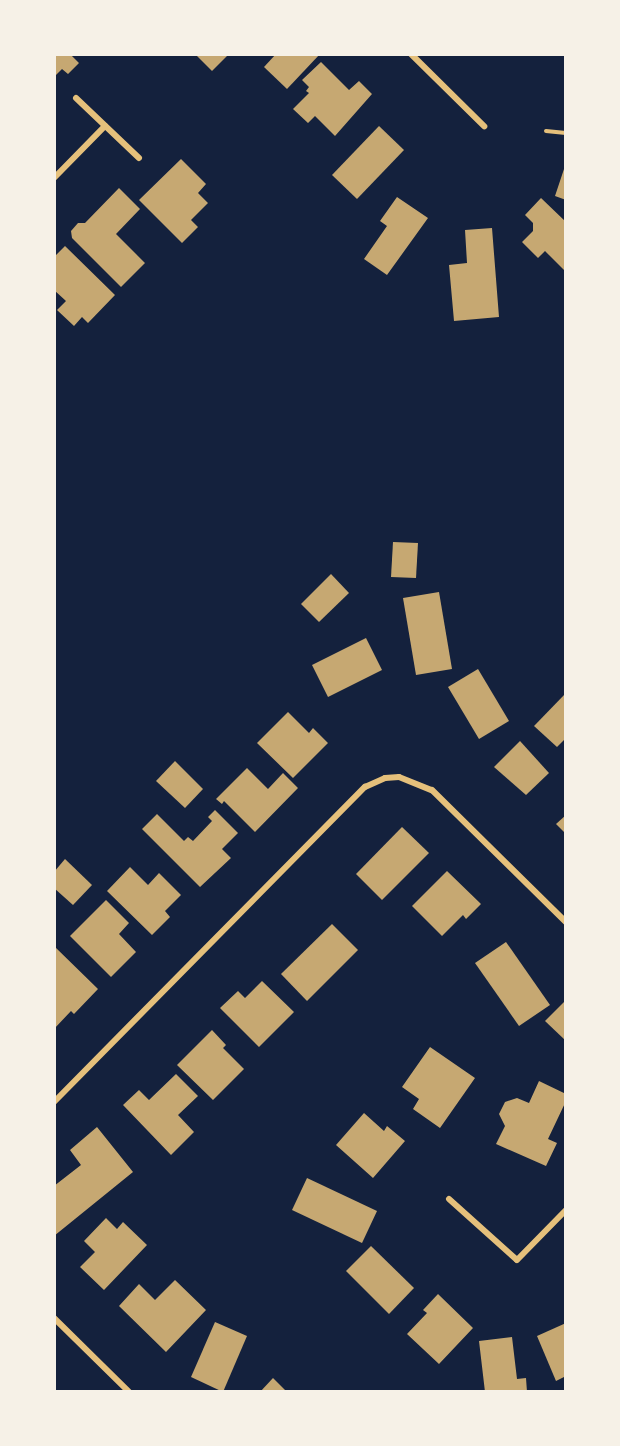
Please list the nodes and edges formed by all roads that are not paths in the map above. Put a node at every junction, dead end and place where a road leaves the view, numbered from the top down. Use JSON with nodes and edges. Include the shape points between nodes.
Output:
{"nodes":[{"id":1,"x":411,"y":54,"type":"edge"},
{"id":2,"x":76,"y":98,"type":"dead end"},
{"id":3,"x":105,"y":126,"type":"junction"},
{"id":4,"x":484,"y":126,"type":"dead end"},
{"id":5,"x":139,"y":158,"type":"dead end"},
{"id":6,"x":54,"y":178,"type":"edge"},
{"id":7,"x":566,"y":922,"type":"edge"},
{"id":8,"x":54,"y":1102,"type":"edge"},
{"id":9,"x":449,"y":1199,"type":"dead end"},
{"id":10,"x":566,"y":1210,"type":"edge"},
{"id":11,"x":54,"y":1318,"type":"edge"},
{"id":12,"x":129,"y":1392,"type":"edge"}],
"edges":[{"from":1,"to":4,"type":"street"},
{"from":2,"to":3,"type":"street"},
{"from":3,"to":5,"type":"street"},
{"from":3,"to":6,"type":"street"},
{"from":7,"to":8,"type":"street","via":[[432,790],[399,777],[385,778],[365,787]]},
{"from":9,"to":10,"type":"street","via":[[517,1260]]},
{"from":11,"to":12,"type":"street"}]}
